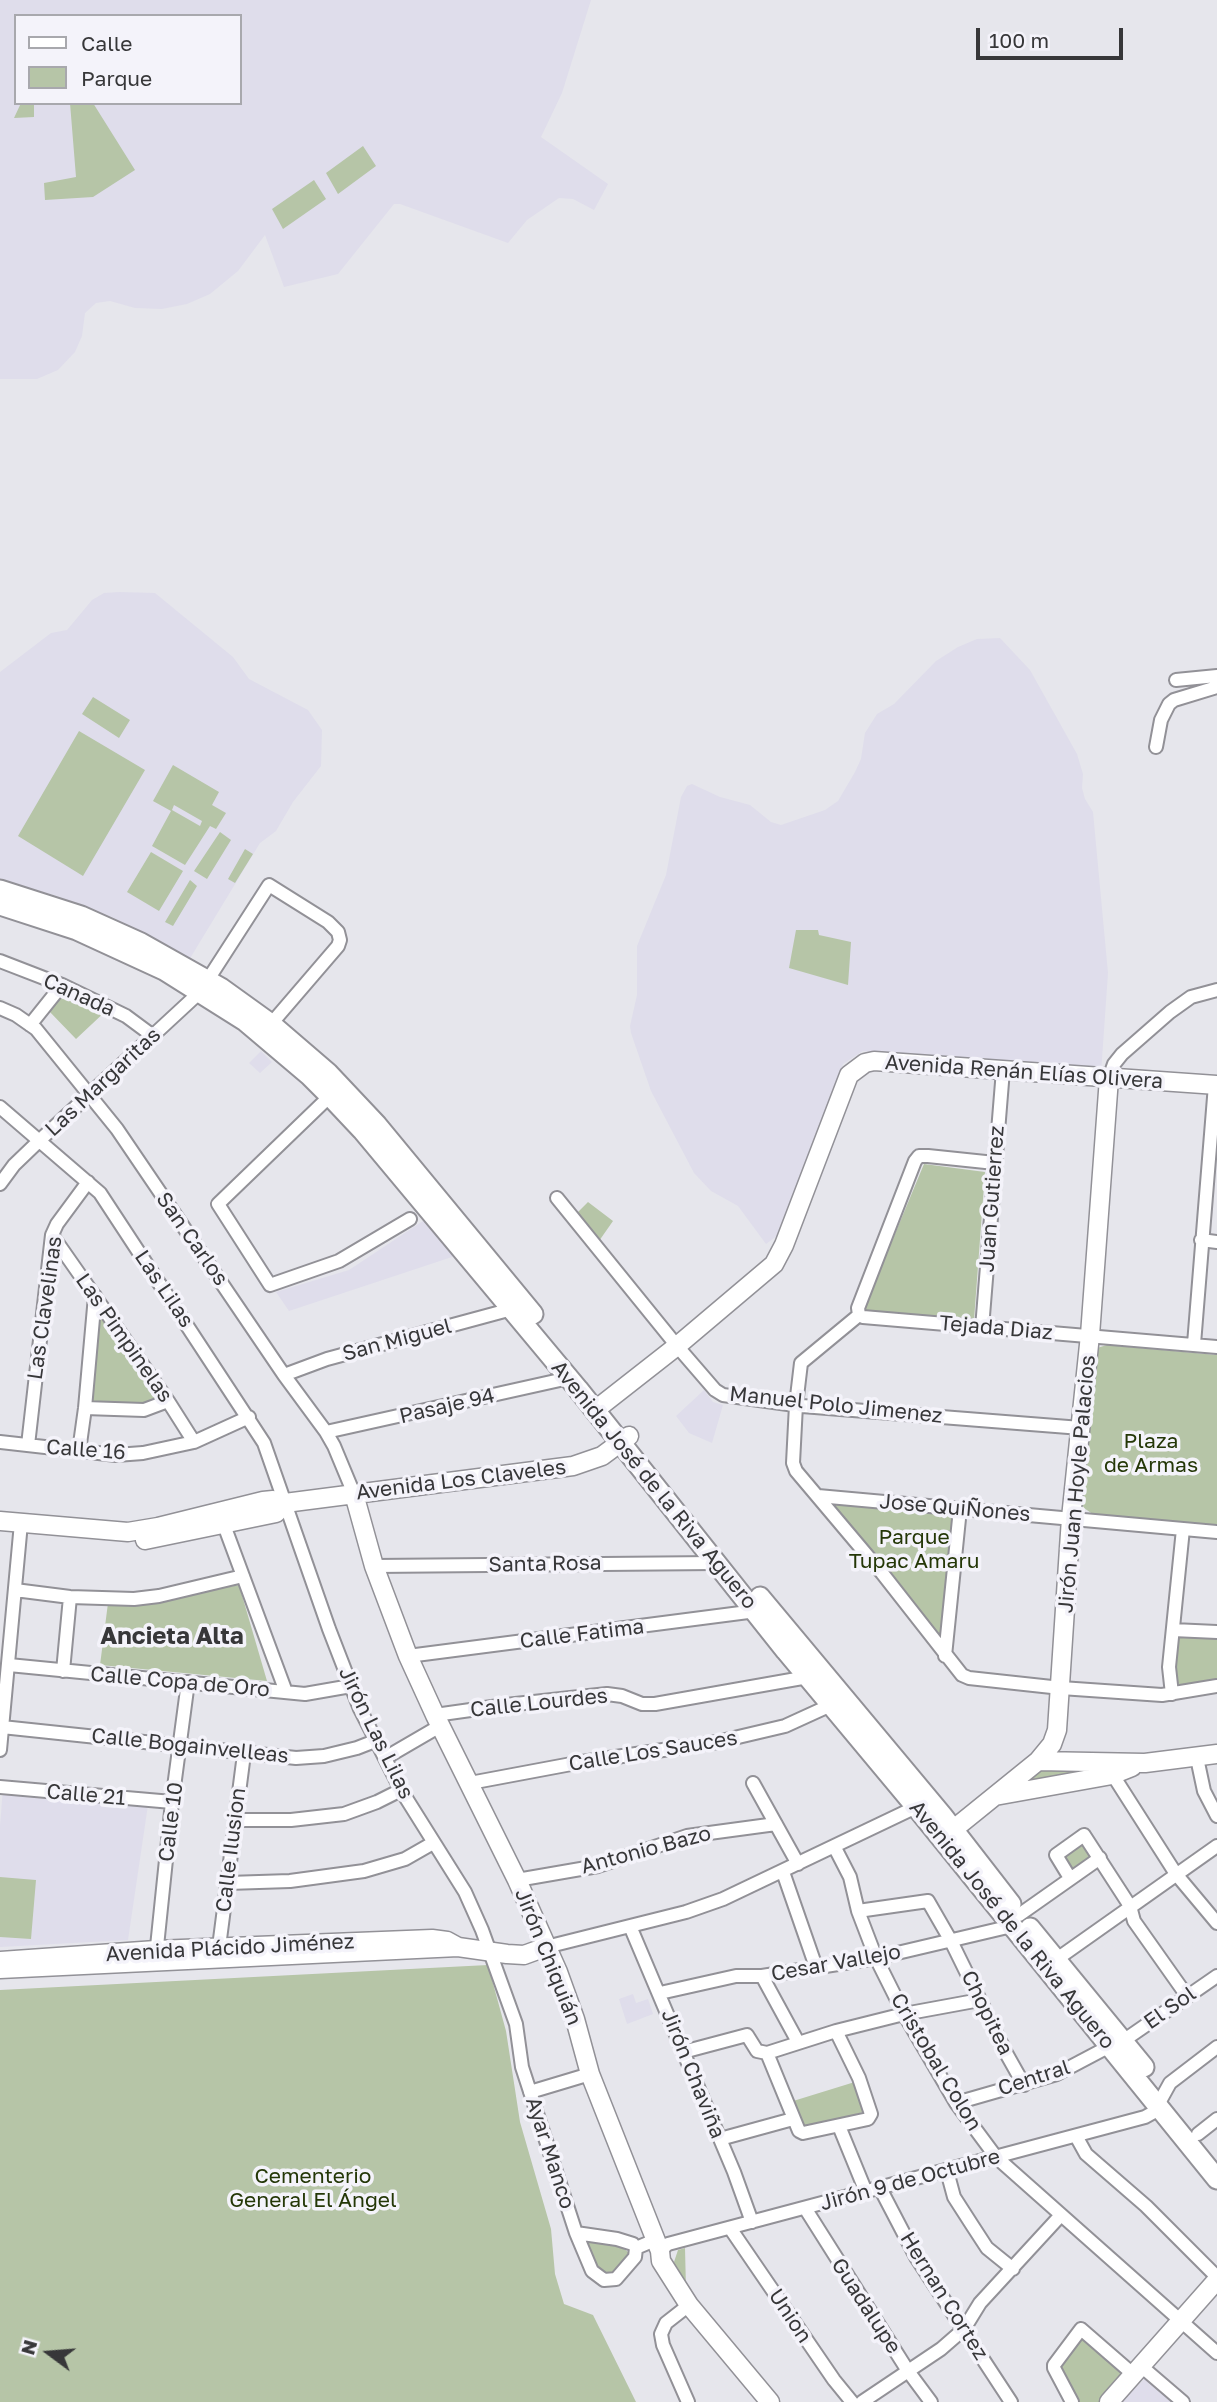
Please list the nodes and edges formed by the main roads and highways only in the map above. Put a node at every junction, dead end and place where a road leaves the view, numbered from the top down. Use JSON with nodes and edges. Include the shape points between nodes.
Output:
{"nodes":[{"id":1,"x":0,"y":890,"type":"edge"},
{"id":2,"x":0,"y":905,"type":"edge"},
{"id":3,"x":64,"y":918,"type":"junction"},
{"id":4,"x":204,"y":986,"type":"junction"},
{"id":5,"x":548,"y":1343,"type":"junction"},
{"id":6,"x":595,"y":1403,"type":"junction"},
{"id":7,"x":624,"y":1440,"type":"junction"},
{"id":8,"x":947,"y":1834,"type":"junction"},
{"id":9,"x":1016,"y":1921,"type":"junction"},
{"id":10,"x":1117,"y":2044,"type":"junction"},
{"id":11,"x":1161,"y":2099,"type":"junction"},
{"id":12,"x":1217,"y":2158,"type":"edge"},
{"id":13,"x":1217,"y":2179,"type":"edge"}],
"edges":[{"from":1,"to":3,"type":"main road","name":"Avenida José de la Riva Aguero"},
{"from":2,"to":3,"type":"main road","name":"Avenida José de la Riva Aguero"},
{"from":3,"to":4,"type":"main road","name":"Avenida José de la Riva Aguero","via":[[141,943]]},
{"from":4,"to":5,"type":"main road","name":"Avenida José de la Riva Aguero","via":[[330,1096],[512,1309]]},
{"from":4,"to":5,"type":"main road","name":"Avenida José de la Riva Aguero","via":[[271,1024],[328,1073],[478,1245]]},
{"from":5,"to":6,"type":"main road","name":"Avenida José de la Riva Aguero"},
{"from":5,"to":6,"type":"main road","name":"Avenida José de la Riva Aguero","via":[[569,1378]]},
{"from":6,"to":7,"type":"main road","name":"Avenida José de la Riva Aguero"},
{"from":7,"to":8,"type":"main road","name":"Avenida José de la Riva Aguero"},
{"from":7,"to":8,"type":"main road","name":"Avenida José de la Riva Aguero","via":[[808,1677],[916,1807]]},
{"from":8,"to":9,"type":"main road","name":"Avenida José de la Riva Aguero"},
{"from":9,"to":10,"type":"main road","name":"Avenida José de la Riva Aguero"},
{"from":9,"to":10,"type":"main road","name":"Avenida José de la Riva Aguero","via":[[1057,1959]]},
{"from":10,"to":11,"type":"main road","name":"Avenida José de la Riva Aguero"},
{"from":11,"to":12,"type":"main road","name":"Avenida José de la Riva Aguero"},
{"from":11,"to":13,"type":"main road","name":"Avenida José de la Riva Aguero"}]}
